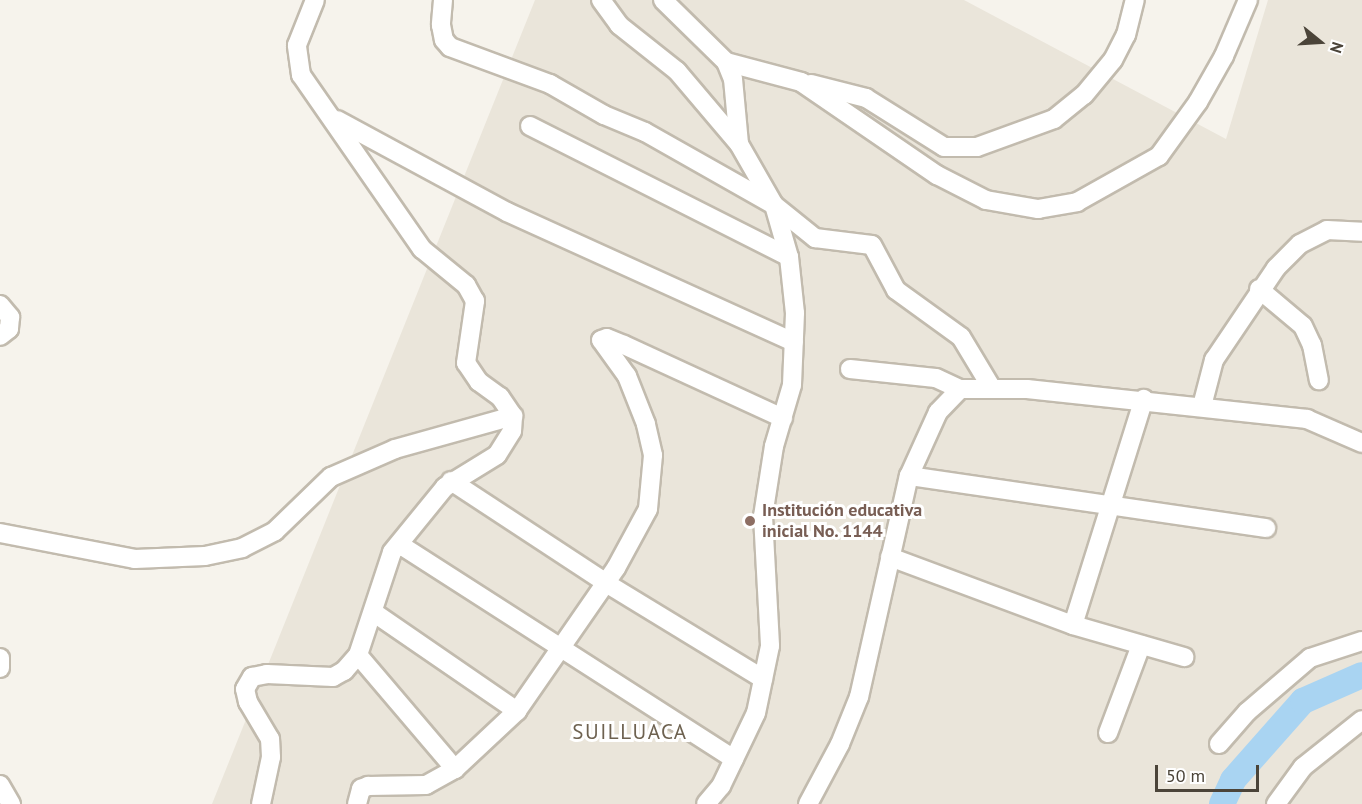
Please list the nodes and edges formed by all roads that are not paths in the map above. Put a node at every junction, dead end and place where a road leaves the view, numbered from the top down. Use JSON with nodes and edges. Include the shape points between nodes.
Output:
{"nodes":[{"id":1,"x":315,"y":0,"type":"edge"},
{"id":2,"x":443,"y":0,"type":"edge"},
{"id":3,"x":601,"y":0,"type":"edge"},
{"id":4,"x":663,"y":0,"type":"edge"},
{"id":5,"x":1135,"y":0,"type":"edge"},
{"id":6,"x":1248,"y":0,"type":"edge"},
{"id":7,"x":726,"y":62,"type":"junction"},
{"id":8,"x":801,"y":82,"type":"junction"},
{"id":9,"x":334,"y":119,"type":"junction"},
{"id":10,"x":530,"y":126,"type":"dead end"},
{"id":11,"x":739,"y":144,"type":"junction"},
{"id":12,"x":774,"y":205,"type":"junction"},
{"id":13,"x":1362,"y":232,"type":"edge"},
{"id":14,"x":789,"y":257,"type":"junction"},
{"id":15,"x":1259,"y":289,"type":"junction"},
{"id":16,"x":0,"y":305,"type":"edge"},
{"id":17,"x":0,"y":336,"type":"edge"},
{"id":18,"x":794,"y":342,"type":"junction"},
{"id":19,"x":850,"y":369,"type":"dead end"},
{"id":20,"x":1319,"y":380,"type":"dead end"},
{"id":21,"x":991,"y":387,"type":"junction"},
{"id":22,"x":960,"y":389,"type":"junction"},
{"id":23,"x":1144,"y":399,"type":"junction"},
{"id":24,"x":1202,"y":406,"type":"junction"},
{"id":25,"x":513,"y":416,"type":"junction"},
{"id":26,"x":783,"y":418,"type":"junction"},
{"id":27,"x":1362,"y":443,"type":"edge"},
{"id":28,"x":909,"y":476,"type":"junction"},
{"id":29,"x":452,"y":481,"type":"junction"},
{"id":30,"x":1110,"y":508,"type":"junction"},
{"id":31,"x":1266,"y":528,"type":"dead end"},
{"id":32,"x":0,"y":533,"type":"edge"},
{"id":33,"x":399,"y":544,"type":"junction"},
{"id":34,"x":890,"y":557,"type":"junction"},
{"id":35,"x":606,"y":583,"type":"junction"},
{"id":36,"x":373,"y":612,"type":"junction"},
{"id":37,"x":1073,"y":625,"type":"junction"},
{"id":38,"x":1362,"y":640,"type":"edge"},
{"id":39,"x":1141,"y":645,"type":"junction"},
{"id":40,"x":563,"y":648,"type":"junction"},
{"id":41,"x":358,"y":655,"type":"junction"},
{"id":42,"x":1184,"y":657,"type":"dead end"},
{"id":43,"x":0,"y":658,"type":"edge"},
{"id":44,"x":0,"y":668,"type":"edge"},
{"id":45,"x":763,"y":679,"type":"junction"},
{"id":46,"x":517,"y":711,"type":"junction"},
{"id":47,"x":1362,"y":720,"type":"edge"},
{"id":48,"x":1108,"y":733,"type":"dead end"},
{"id":49,"x":1219,"y":744,"type":"dead end"},
{"id":50,"x":734,"y":759,"type":"junction"},
{"id":51,"x":456,"y":769,"type":"junction"},
{"id":52,"x":0,"y":785,"type":"edge"},
{"id":53,"x":11,"y":804,"type":"edge"},
{"id":54,"x":261,"y":804,"type":"edge"},
{"id":55,"x":357,"y":804,"type":"edge"},
{"id":56,"x":706,"y":804,"type":"edge"},
{"id":57,"x":808,"y":804,"type":"edge"},
{"id":58,"x":1276,"y":804,"type":"edge"}],
"edges":[{"from":1,"to":9,"type":"street","via":[[299,35],[298,65]]},
{"from":2,"to":12,"type":"street","via":[[441,25],[444,40],[450,46],[550,84]]},
{"from":3,"to":11,"type":"street","via":[[619,24],[677,71]]},
{"from":4,"to":7,"type":"street"},
{"from":5,"to":8,"type":"street","via":[[1126,36],[1113,60],[1084,95],[1054,119],[977,147],[944,147],[866,98]]},
{"from":6,"to":8,"type":"street","via":[[1224,56],[1198,102],[1159,156],[1077,202],[1038,209],[986,200],[937,176]]},
{"from":7,"to":8,"type":"street"},
{"from":7,"to":11,"type":"street","via":[[733,78]]},
{"from":9,"to":18,"type":"street","via":[[507,212]]},
{"from":9,"to":25,"type":"street","via":[[422,249],[466,285],[475,301],[466,363]]},
{"from":10,"to":14,"type":"street"},
{"from":11,"to":12,"type":"street"},
{"from":12,"to":14,"type":"street"},
{"from":12,"to":21,"type":"street","via":[[815,238],[878,249],[896,290],[961,337]]},
{"from":13,"to":15,"type":"street","via":[[1327,230],[1300,244]]},
{"from":14,"to":18,"type":"street"},
{"from":15,"to":20,"type":"street","via":[[1303,326],[1312,345]]},
{"from":15,"to":24,"type":"street","via":[[1241,325],[1214,360]]},
{"from":16,"to":17,"type":"street","via":[[10,317],[9,329]]},
{"from":18,"to":26,"type":"street","via":[[792,385]]},
{"from":19,"to":22,"type":"street","via":[[936,378]]},
{"from":21,"to":22,"type":"street"},
{"from":21,"to":23,"type":"street"},
{"from":22,"to":28,"type":"street","via":[[938,412]]},
{"from":23,"to":24,"type":"street"},
{"from":23,"to":30,"type":"street"},
{"from":24,"to":27,"type":"street","via":[[1307,419]]},
{"from":25,"to":29,"type":"street","via":[[510,438],[497,455]]},
{"from":25,"to":32,"type":"street","via":[[394,448],[331,477],[275,531],[242,548],[205,556],[135,559]]},
{"from":26,"to":35,"type":"street","via":[[624,345],[601,340],[635,395],[654,455],[648,508]]},
{"from":26,"to":45,"type":"street","via":[[774,446],[763,516],[770,646]]},
{"from":28,"to":30,"type":"street"},
{"from":28,"to":34,"type":"street"},
{"from":29,"to":33,"type":"street"},
{"from":29,"to":35,"type":"street"},
{"from":30,"to":31,"type":"street"},
{"from":30,"to":37,"type":"street"},
{"from":33,"to":36,"type":"street","via":[[392,552]]},
{"from":33,"to":40,"type":"street"},
{"from":34,"to":37,"type":"street"},
{"from":34,"to":57,"type":"street","via":[[859,697],[840,744]]},
{"from":35,"to":40,"type":"street"},
{"from":35,"to":45,"type":"street"},
{"from":36,"to":41,"type":"street"},
{"from":36,"to":46,"type":"street"},
{"from":37,"to":39,"type":"street"},
{"from":38,"to":49,"type":"street","via":[[1310,658],[1247,712]]},
{"from":39,"to":42,"type":"street"},
{"from":39,"to":48,"type":"street"},
{"from":40,"to":46,"type":"street"},
{"from":40,"to":50,"type":"street"},
{"from":41,"to":51,"type":"street"},
{"from":41,"to":54,"type":"street","via":[[333,677],[252,677],[245,689],[248,702],[270,739],[271,757]]},
{"from":43,"to":44,"type":"street"},
{"from":45,"to":50,"type":"street","via":[[756,713]]},
{"from":46,"to":51,"type":"street"},
{"from":47,"to":58,"type":"street","via":[[1304,767]]},
{"from":50,"to":56,"type":"street","via":[[721,786]]},
{"from":51,"to":55,"type":"street","via":[[426,785],[368,786],[362,789]]},
{"from":52,"to":53,"type":"street"}]}
